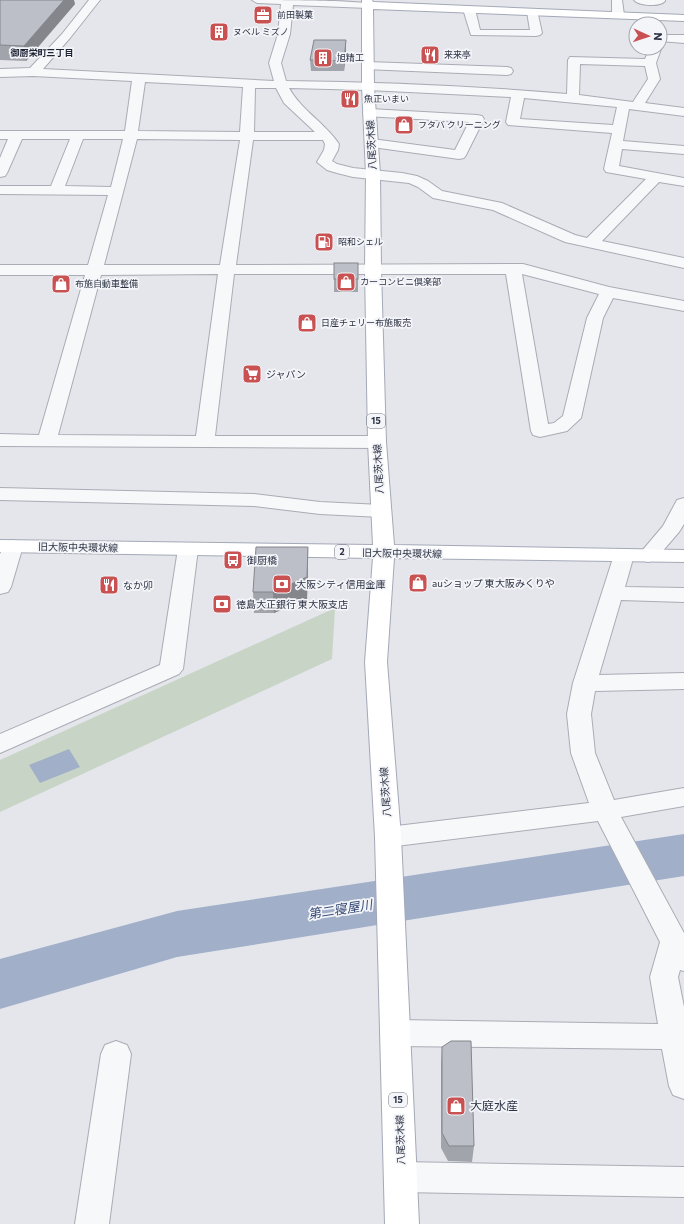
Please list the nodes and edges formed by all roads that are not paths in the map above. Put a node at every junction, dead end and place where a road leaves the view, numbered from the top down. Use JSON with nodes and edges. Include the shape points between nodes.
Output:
{"nodes":[{"id":1,"x":95,"y":0,"type":"edge"},
{"id":2,"x":257,"y":0,"type":"edge"},
{"id":3,"x":617,"y":0,"type":"edge"},
{"id":4,"x":639,"y":0,"type":"edge"},
{"id":5,"x":286,"y":1,"type":"edge"},
{"id":6,"x":660,"y":1,"type":"dead end"},
{"id":7,"x":367,"y":3,"type":"edge"},
{"id":8,"x":469,"y":9,"type":"junction"},
{"id":9,"x":533,"y":12,"type":"junction"},
{"id":10,"x":618,"y":15,"type":"junction"},
{"id":11,"x":684,"y":18,"type":"edge"},
{"id":12,"x":668,"y":38,"type":"edge"},
{"id":13,"x":684,"y":39,"type":"edge"},
{"id":14,"x":652,"y":56,"type":"edge"},
{"id":15,"x":503,"y":59,"type":"dead end"},
{"id":16,"x":650,"y":62,"type":"junction"},
{"id":17,"x":368,"y":66,"type":"junction"},
{"id":18,"x":33,"y":72,"type":"junction"},
{"id":19,"x":507,"y":72,"type":"junction"},
{"id":20,"x":0,"y":73,"type":"edge"},
{"id":21,"x":139,"y":78,"type":"junction"},
{"id":22,"x":249,"y":84,"type":"junction"},
{"id":23,"x":281,"y":85,"type":"junction"},
{"id":24,"x":368,"y":86,"type":"junction"},
{"id":25,"x":516,"y":93,"type":"junction"},
{"id":26,"x":573,"y":98,"type":"junction"},
{"id":27,"x":630,"y":105,"type":"junction"},
{"id":28,"x":684,"y":112,"type":"edge"},
{"id":29,"x":370,"y":113,"type":"junction"},
{"id":30,"x":618,"y":129,"type":"junction"},
{"id":31,"x":0,"y":135,"type":"edge"},
{"id":32,"x":17,"y":135,"type":"junction"},
{"id":33,"x":78,"y":135,"type":"junction"},
{"id":34,"x":131,"y":136,"type":"junction"},
{"id":35,"x":247,"y":136,"type":"junction"},
{"id":36,"x":327,"y":136,"type":"junction"},
{"id":37,"x":372,"y":143,"type":"junction"},
{"id":38,"x":615,"y":144,"type":"junction"},
{"id":39,"x":684,"y":150,"type":"edge"},
{"id":40,"x":0,"y":173,"type":"edge"},
{"id":41,"x":373,"y":174,"type":"junction"},
{"id":42,"x":656,"y":177,"type":"junction"},
{"id":43,"x":684,"y":182,"type":"edge"},
{"id":44,"x":0,"y":190,"type":"edge"},
{"id":45,"x":56,"y":191,"type":"junction"},
{"id":46,"x":118,"y":191,"type":"junction"},
{"id":47,"x":590,"y":244,"type":"junction"},
{"id":48,"x":684,"y":263,"type":"edge"},
{"id":49,"x":513,"y":268,"type":"junction"},
{"id":50,"x":227,"y":269,"type":"junction"},
{"id":51,"x":373,"y":269,"type":"junction"},
{"id":52,"x":0,"y":270,"type":"edge"},
{"id":53,"x":94,"y":270,"type":"junction"},
{"id":54,"x":608,"y":292,"type":"junction"},
{"id":55,"x":684,"y":306,"type":"edge"},
{"id":56,"x":0,"y":440,"type":"edge"},
{"id":57,"x":47,"y":440,"type":"junction"},
{"id":58,"x":205,"y":442,"type":"junction"},
{"id":59,"x":377,"y":442,"type":"junction"},
{"id":60,"x":0,"y":494,"type":"edge"},
{"id":61,"x":684,"y":504,"type":"edge"},
{"id":62,"x":381,"y":511,"type":"junction"},
{"id":63,"x":6,"y":546,"type":"edge"},
{"id":64,"x":188,"y":549,"type":"junction"},
{"id":65,"x":384,"y":553,"type":"junction"},
{"id":66,"x":624,"y":555,"type":"junction"},
{"id":67,"x":648,"y":556,"type":"junction"},
{"id":68,"x":684,"y":556,"type":"edge"},
{"id":69,"x":0,"y":587,"type":"edge"},
{"id":70,"x":612,"y":593,"type":"junction"},
{"id":71,"x":684,"y":595,"type":"edge"},
{"id":72,"x":684,"y":681,"type":"edge"},
{"id":73,"x":585,"y":683,"type":"junction"},
{"id":74,"x":0,"y":744,"type":"edge"},
{"id":75,"x":682,"y":797,"type":"dead end"},
{"id":76,"x":605,"y":810,"type":"junction"},
{"id":77,"x":388,"y":837,"type":"junction"},
{"id":78,"x":681,"y":948,"type":"edge"},
{"id":79,"x":396,"y":1033,"type":"junction"},
{"id":80,"x":675,"y":1037,"type":"junction"},
{"id":81,"x":116,"y":1054,"type":"dead end"},
{"id":82,"x":684,"y":1086,"type":"edge"},
{"id":83,"x":401,"y":1177,"type":"junction"},
{"id":84,"x":684,"y":1182,"type":"edge"},
{"id":85,"x":92,"y":1224,"type":"edge"},
{"id":86,"x":402,"y":1224,"type":"edge"}],
"edges":[{"from":1,"to":18,"type":"street"},
{"from":2,"to":5,"type":"street"},
{"from":3,"to":10,"type":"street"},
{"from":4,"to":6,"type":"street"},
{"from":5,"to":7,"type":"street"},
{"from":5,"to":23,"type":"street","via":[[284,34],[275,63]]},
{"from":7,"to":8,"type":"main road"},
{"from":7,"to":17,"type":"main road","name":"八尾茨木線","number":"15"},
{"from":8,"to":9,"type":"main road"},
{"from":8,"to":9,"type":"street","via":[[475,33],[536,33]]},
{"from":9,"to":10,"type":"main road"},
{"from":10,"to":11,"type":"main road"},
{"from":12,"to":13,"type":"street"},
{"from":14,"to":16,"type":"street"},
{"from":15,"to":19,"type":"street"},
{"from":16,"to":26,"type":"street","via":[[574,60]]},
{"from":16,"to":27,"type":"street","via":[[654,79]]},
{"from":17,"to":19,"type":"street"},
{"from":17,"to":24,"type":"main road","name":"八尾茨木線","number":"15"},
{"from":18,"to":20,"type":"street"},
{"from":18,"to":21,"type":"street"},
{"from":19,"to":25,"type":"street"},
{"from":21,"to":22,"type":"street"},
{"from":21,"to":34,"type":"street"},
{"from":22,"to":23,"type":"street"},
{"from":22,"to":35,"type":"street"},
{"from":23,"to":24,"type":"street"},
{"from":23,"to":36,"type":"street","via":[[289,100]]},
{"from":24,"to":25,"type":"street"},
{"from":24,"to":29,"type":"main road","name":"八尾茨木線","number":"15"},
{"from":25,"to":26,"type":"street"},
{"from":25,"to":30,"type":"street","via":[[512,122]]},
{"from":26,"to":27,"type":"street"},
{"from":27,"to":28,"type":"street"},
{"from":27,"to":30,"type":"street"},
{"from":29,"to":37,"type":"main road","name":"八尾茨木線","number":"15"},
{"from":29,"to":37,"type":"street","via":[[477,119],[460,155]]},
{"from":30,"to":38,"type":"street"},
{"from":31,"to":32,"type":"street"},
{"from":32,"to":33,"type":"street"},
{"from":32,"to":40,"type":"street"},
{"from":33,"to":34,"type":"street"},
{"from":33,"to":45,"type":"street"},
{"from":34,"to":35,"type":"street"},
{"from":34,"to":46,"type":"street"},
{"from":35,"to":36,"type":"street"},
{"from":35,"to":50,"type":"street"},
{"from":36,"to":41,"type":"street","via":[[332,144],[324,162],[328,166]]},
{"from":37,"to":41,"type":"main road","name":"八尾茨木線","number":"15"},
{"from":38,"to":39,"type":"street"},
{"from":38,"to":42,"type":"street","via":[[610,170]]},
{"from":41,"to":47,"type":"street","via":[[412,179],[426,185],[438,195],[497,206],[570,238]]},
{"from":41,"to":51,"type":"main road","name":"八尾茨木線","number":"15"},
{"from":42,"to":43,"type":"street"},
{"from":42,"to":47,"type":"street"},
{"from":44,"to":45,"type":"street"},
{"from":45,"to":46,"type":"street"},
{"from":46,"to":53,"type":"street"},
{"from":47,"to":48,"type":"street"},
{"from":49,"to":51,"type":"street"},
{"from":49,"to":54,"type":"street"},
{"from":49,"to":54,"type":"street","via":[[540,431],[560,427],[572,418],[595,318]]},
{"from":50,"to":51,"type":"street"},
{"from":50,"to":53,"type":"street"},
{"from":50,"to":58,"type":"street"},
{"from":51,"to":59,"type":"main road","name":"八尾茨木線","number":"15"},
{"from":52,"to":53,"type":"street"},
{"from":53,"to":57,"type":"street"},
{"from":54,"to":55,"type":"street"},
{"from":56,"to":57,"type":"street"},
{"from":57,"to":58,"type":"street"},
{"from":58,"to":59,"type":"street"},
{"from":59,"to":62,"type":"main road","name":"八尾茨木線","number":"15"},
{"from":60,"to":62,"type":"street","via":[[254,500],[320,508]]},
{"from":61,"to":67,"type":"street","via":[[672,528]]},
{"from":62,"to":65,"type":"main road","name":"八尾茨木線","number":"15"},
{"from":63,"to":64,"type":"main road","name":"旧大阪中央環状線","number":"2"},
{"from":63,"to":69,"type":"street"},
{"from":64,"to":65,"type":"main road","name":"旧大阪中央環状線","number":"2"},
{"from":64,"to":74,"type":"street","via":[[171,669]]},
{"from":65,"to":66,"type":"main road","name":"旧大阪中央環状線","number":"2"},
{"from":65,"to":77,"type":"main road","name":"八尾茨木線","number":"15","via":[[376,662]]},
{"from":66,"to":67,"type":"main road","name":"旧大阪中央環状線","number":"2"},
{"from":66,"to":70,"type":"street"},
{"from":67,"to":68,"type":"main road","name":"旧大阪中央環状線","number":"2"},
{"from":70,"to":71,"type":"street"},
{"from":70,"to":73,"type":"street"},
{"from":72,"to":73,"type":"street"},
{"from":73,"to":76,"type":"street","via":[[579,714],[583,753]]},
{"from":75,"to":76,"type":"street"},
{"from":76,"to":77,"type":"street"},
{"from":76,"to":78,"type":"street"},
{"from":77,"to":79,"type":"main road","name":"八尾茨木線","number":"15"},
{"from":78,"to":80,"type":"street","via":[[664,977]]},
{"from":79,"to":80,"type":"street"},
{"from":79,"to":83,"type":"main road","name":"八尾茨木線","number":"15"},
{"from":80,"to":82,"type":"street"},
{"from":81,"to":85,"type":"street"},
{"from":83,"to":84,"type":"street"},
{"from":83,"to":86,"type":"main road","name":"八尾茨木線","number":"15"}]}
